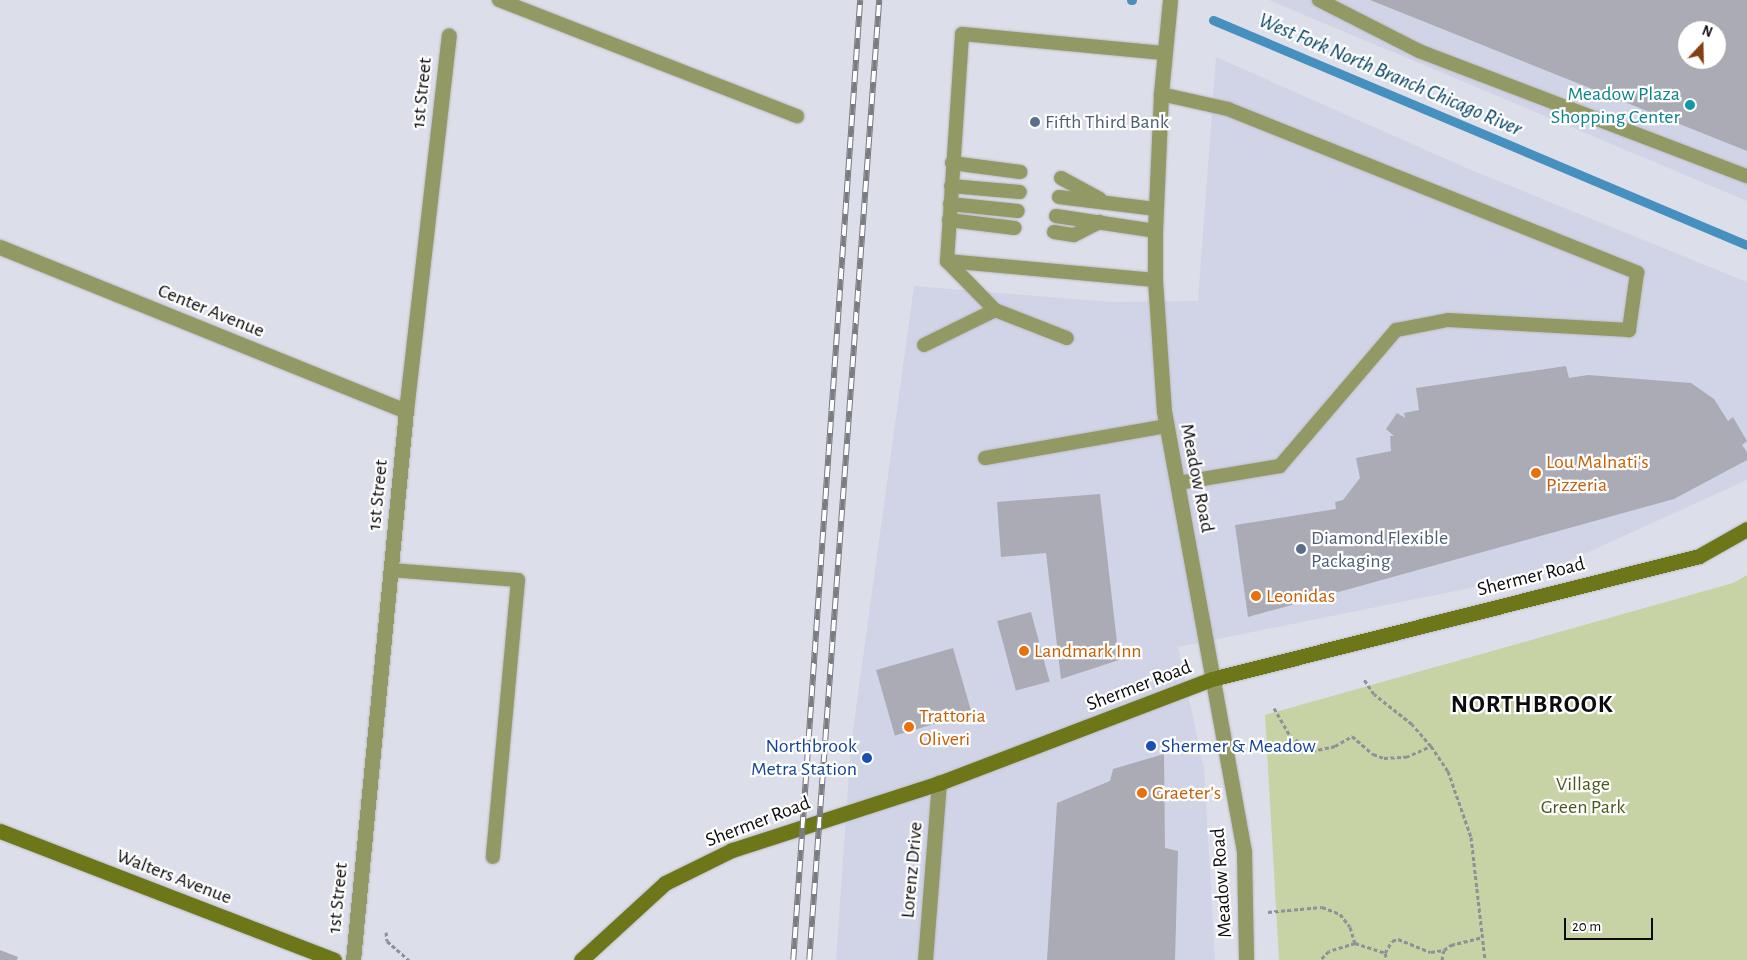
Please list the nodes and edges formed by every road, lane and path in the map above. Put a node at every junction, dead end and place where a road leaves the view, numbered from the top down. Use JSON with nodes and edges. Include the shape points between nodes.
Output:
{"nodes":[{"id":1,"x":499,"y":0,"type":"edge"},
{"id":2,"x":1170,"y":0,"type":"edge"},
{"id":3,"x":1319,"y":0,"type":"edge"},
{"id":4,"x":449,"y":35,"type":"dead end"},
{"id":5,"x":1164,"y":53,"type":"junction"},
{"id":6,"x":1161,"y":94,"type":"junction"},
{"id":7,"x":797,"y":116,"type":"dead end"},
{"id":8,"x":952,"y":163,"type":"junction"},
{"id":9,"x":1020,"y":172,"type":"dead end"},
{"id":10,"x":1747,"y":176,"type":"edge"},
{"id":11,"x":1061,"y":178,"type":"dead end"},
{"id":12,"x":951,"y":186,"type":"junction"},
{"id":13,"x":1020,"y":192,"type":"dead end"},
{"id":14,"x":1059,"y":197,"type":"dead end"},
{"id":15,"x":950,"y":204,"type":"junction"},
{"id":16,"x":1109,"y":204,"type":"junction"},
{"id":17,"x":1156,"y":209,"type":"junction"},
{"id":18,"x":1018,"y":211,"type":"dead end"},
{"id":19,"x":1056,"y":216,"type":"dead end"},
{"id":20,"x":949,"y":220,"type":"junction"},
{"id":21,"x":1100,"y":222,"type":"junction"},
{"id":22,"x":1015,"y":228,"type":"dead end"},
{"id":23,"x":1155,"y":231,"type":"junction"},
{"id":24,"x":1054,"y":232,"type":"dead end"},
{"id":25,"x":0,"y":247,"type":"edge"},
{"id":26,"x":947,"y":262,"type":"junction"},
{"id":27,"x":1155,"y":280,"type":"junction"},
{"id":28,"x":995,"y":310,"type":"junction"},
{"id":29,"x":1066,"y":338,"type":"dead end"},
{"id":30,"x":924,"y":345,"type":"dead end"},
{"id":31,"x":406,"y":411,"type":"junction"},
{"id":32,"x":1167,"y":426,"type":"junction"},
{"id":33,"x":985,"y":458,"type":"dead end"},
{"id":34,"x":1178,"y":483,"type":"junction"},
{"id":35,"x":1747,"y":529,"type":"edge"},
{"id":36,"x":391,"y":570,"type":"junction"},
{"id":37,"x":1212,"y":679,"type":"junction"},
{"id":38,"x":1364,"y":679,"type":"dead end"},
{"id":39,"x":1274,"y":708,"type":"dead end"},
{"id":40,"x":1431,"y":746,"type":"junction"},
{"id":41,"x":939,"y":783,"type":"junction"},
{"id":42,"x":0,"y":831,"type":"edge"},
{"id":43,"x":493,"y":857,"type":"dead end"},
{"id":44,"x":1263,"y":912,"type":"dead end"},
{"id":45,"x":386,"y":932,"type":"dead end"},
{"id":46,"x":1482,"y":937,"type":"junction"},
{"id":47,"x":1355,"y":944,"type":"junction"},
{"id":48,"x":1444,"y":950,"type":"junction"},
{"id":49,"x":1384,"y":953,"type":"junction"},
{"id":50,"x":334,"y":960,"type":"edge"},
{"id":51,"x":353,"y":960,"type":"edge"},
{"id":52,"x":409,"y":960,"type":"edge"},
{"id":53,"x":581,"y":960,"type":"edge"},
{"id":54,"x":925,"y":960,"type":"edge"},
{"id":55,"x":1246,"y":960,"type":"edge"},
{"id":56,"x":1320,"y":960,"type":"edge"},
{"id":57,"x":1387,"y":960,"type":"edge"},
{"id":58,"x":1442,"y":960,"type":"edge"},
{"id":59,"x":1485,"y":960,"type":"edge"}],
"edges":[{"from":1,"to":7,"type":"lane"},
{"from":2,"to":5,"type":"street","name":"Meadow Road"},
{"from":3,"to":10,"type":"lane","via":[[1419,51]]},
{"from":4,"to":31,"type":"street","name":"1st Street"},
{"from":5,"to":6,"type":"street","name":"Meadow Road"},
{"from":5,"to":8,"type":"lane","via":[[962,34]]},
{"from":6,"to":17,"type":"street","name":"Meadow Road"},
{"from":6,"to":34,"type":"lane","via":[[1228,109],[1637,273],[1629,330],[1448,320],[1396,330],[1280,466]]},
{"from":8,"to":9,"type":"lane"},
{"from":8,"to":12,"type":"lane"},
{"from":11,"to":16,"type":"lane"},
{"from":12,"to":13,"type":"lane"},
{"from":12,"to":15,"type":"lane"},
{"from":14,"to":16,"type":"lane"},
{"from":15,"to":18,"type":"lane"},
{"from":15,"to":20,"type":"lane"},
{"from":16,"to":17,"type":"lane"},
{"from":17,"to":23,"type":"street","name":"Meadow Road"},
{"from":19,"to":21,"type":"lane"},
{"from":20,"to":22,"type":"lane"},
{"from":20,"to":26,"type":"lane"},
{"from":21,"to":23,"type":"lane"},
{"from":21,"to":24,"type":"lane","via":[[1074,235]]},
{"from":23,"to":27,"type":"street","name":"Meadow Road"},
{"from":25,"to":31,"type":"street","name":"Center Avenue"},
{"from":26,"to":27,"type":"lane"},
{"from":26,"to":28,"type":"lane"},
{"from":27,"to":32,"type":"street","name":"Meadow Road"},
{"from":28,"to":29,"type":"lane"},
{"from":28,"to":30,"type":"lane"},
{"from":31,"to":36,"type":"street","name":"1st Street"},
{"from":32,"to":33,"type":"lane"},
{"from":32,"to":34,"type":"street","name":"Meadow Road"},
{"from":34,"to":37,"type":"street","name":"Meadow Road"},
{"from":35,"to":37,"type":"main road","name":"Shermer Road","via":[[1698,556]]},
{"from":36,"to":43,"type":"lane","via":[[518,580]]},
{"from":36,"to":51,"type":"street","name":"1st Street"},
{"from":37,"to":41,"type":"main road","name":"Shermer Road"},
{"from":37,"to":55,"type":"street","name":"Meadow Road","via":[[1244,852]]},
{"from":38,"to":40,"type":"path","via":[[1374,694],[1412,724]]},
{"from":39,"to":40,"type":"path","via":[[1290,736],[1312,751],[1335,746],[1352,736],[1373,754],[1384,758],[1406,757]]},
{"from":40,"to":46,"type":"path","via":[[1448,770],[1471,837]]},
{"from":41,"to":53,"type":"main road","name":"Shermer Road","via":[[724,854],[665,883]]},
{"from":41,"to":54,"type":"street","name":"Lorenz Drive"},
{"from":42,"to":50,"type":"main road","name":"Walters Avenue"},
{"from":44,"to":47,"type":"path","via":[[1312,907],[1332,910],[1346,920]]},
{"from":45,"to":52,"type":"path","via":[[386,941]]},
{"from":46,"to":48,"type":"path","via":[[1467,938]]},
{"from":46,"to":59,"type":"path"},
{"from":47,"to":49,"type":"path"},
{"from":47,"to":56,"type":"path","via":[[1329,951]]},
{"from":48,"to":49,"type":"path","via":[[1431,952],[1398,939],[1392,941]]},
{"from":48,"to":58,"type":"path"},
{"from":49,"to":57,"type":"path"}]}
